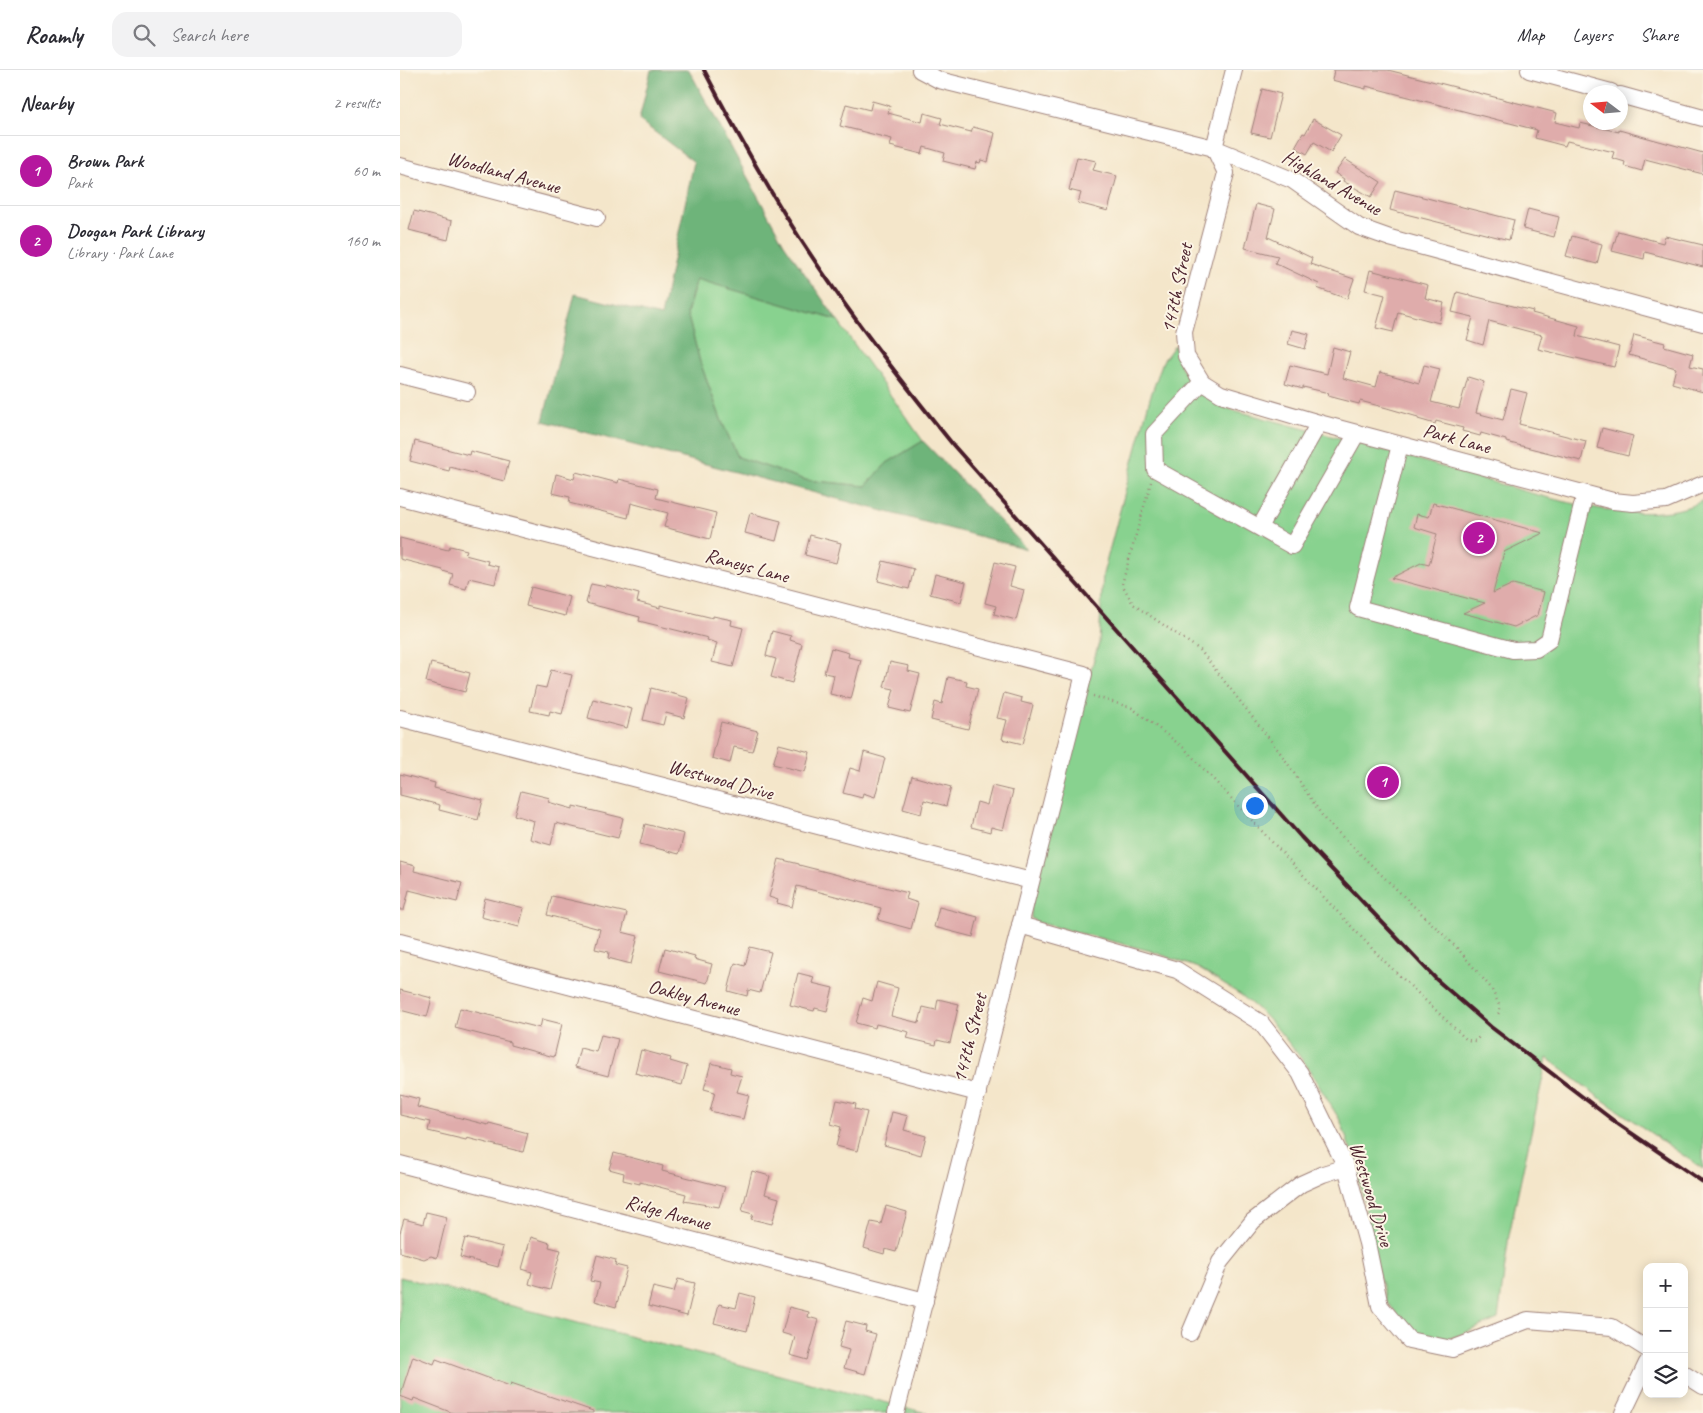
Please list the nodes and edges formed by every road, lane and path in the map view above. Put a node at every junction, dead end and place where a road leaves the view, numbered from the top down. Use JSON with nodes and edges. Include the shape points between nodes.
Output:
{"nodes":[{"id":1,"x":920,"y":70,"type":"edge"},
{"id":2,"x":1234,"y":70,"type":"edge"},
{"id":3,"x":1529,"y":70,"type":"edge"},
{"id":4,"x":1585,"y":85,"type":"edge"},
{"id":5,"x":1628,"y":97,"type":"edge"},
{"id":6,"x":1703,"y":118,"type":"edge"},
{"id":7,"x":1214,"y":148,"type":"junction"},
{"id":8,"x":400,"y":166,"type":"edge"},
{"id":9,"x":597,"y":218,"type":"dead end"},
{"id":10,"x":1703,"y":323,"type":"edge"},
{"id":11,"x":400,"y":375,"type":"edge"},
{"id":12,"x":1202,"y":382,"type":"junction"},
{"id":13,"x":467,"y":392,"type":"dead end"},
{"id":14,"x":1319,"y":423,"type":"junction"},
{"id":15,"x":1357,"y":433,"type":"junction"},
{"id":16,"x":1400,"y":445,"type":"junction"},
{"id":17,"x":1155,"y":469,"type":"junction"},
{"id":18,"x":1703,"y":484,"type":"edge"},
{"id":19,"x":1585,"y":494,"type":"junction"},
{"id":20,"x":400,"y":497,"type":"edge"},
{"id":21,"x":1260,"y":527,"type":"junction"},
{"id":22,"x":1084,"y":674,"type":"joint"},
{"id":23,"x":1079,"y":692,"type":"junction"},
{"id":24,"x":400,"y":718,"type":"edge"},
{"id":25,"x":1031,"y":882,"type":"junction"},
{"id":26,"x":1020,"y":925,"type":"junction"},
{"id":27,"x":400,"y":942,"type":"edge"},
{"id":28,"x":1496,"y":1017,"type":"dead end"},
{"id":29,"x":1481,"y":1035,"type":"dead end"},
{"id":30,"x":978,"y":1093,"type":"junction"},
{"id":31,"x":400,"y":1164,"type":"edge"},
{"id":32,"x":1346,"y":1167,"type":"junction"},
{"id":33,"x":925,"y":1301,"type":"junction"},
{"id":34,"x":1190,"y":1332,"type":"dead end"},
{"id":35,"x":1643,"y":1346,"type":"edge"},
{"id":36,"x":1643,"y":1371,"type":"edge"},
{"id":37,"x":1688,"y":1377,"type":"edge"},
{"id":38,"x":1703,"y":1386,"type":"edge"},
{"id":39,"x":896,"y":1413,"type":"edge"},
{"id":40,"x":1623,"y":1413,"type":"edge"}],
"edges":[{"from":1,"to":7,"type":"street","name":"Highland Avenue","via":[[939,80]]},
{"from":2,"to":7,"type":"street"},
{"from":3,"to":4,"type":"street"},
{"from":5,"to":6,"type":"street"},
{"from":7,"to":10,"type":"street","name":"Highland Avenue","via":[[1292,180],[1359,227]]},
{"from":7,"to":12,"type":"street","name":"147th Street","via":[[1226,173],[1184,332],[1186,356]]},
{"from":8,"to":9,"type":"street","name":"Woodland Avenue"},
{"from":11,"to":13,"type":"street"},
{"from":12,"to":14,"type":"street","name":"Park Lane","via":[[1221,394]]},
{"from":12,"to":17,"type":"street","via":[[1154,434]]},
{"from":14,"to":15,"type":"street","name":"Park Lane"},
{"from":14,"to":21,"type":"street"},
{"from":15,"to":16,"type":"street","name":"Park Lane"},
{"from":15,"to":21,"type":"street","via":[[1292,546]]},
{"from":16,"to":19,"type":"street","name":"Park Lane"},
{"from":16,"to":19,"type":"street","via":[[1358,608],[1513,650],[1536,649],[1549,640]]},
{"from":17,"to":21,"type":"street"},
{"from":17,"to":28,"type":"path","via":[[1122,584],[1133,604],[1200,650],[1282,755],[1325,820],[1458,949],[1491,988],[1500,1007]]},
{"from":18,"to":19,"type":"street","name":"Park Lane","via":[[1666,500],[1652,502],[1613,501]]},
{"from":20,"to":22,"type":"street","name":"Raneys Lane"},
{"from":22,"to":23,"type":"street","name":"147th Street"},
{"from":23,"to":25,"type":"street","name":"147th Street"},
{"from":23,"to":29,"type":"path","via":[[1132,708],[1184,748],[1380,957],[1467,1040],[1475,1041]]},
{"from":24,"to":25,"type":"street","name":"Westwood Drive"},
{"from":25,"to":26,"type":"street","name":"147th Street"},
{"from":26,"to":30,"type":"street","name":"147th Street"},
{"from":26,"to":32,"type":"street","name":"Westwood Drive","via":[[1177,970],[1260,1023],[1300,1074]]},
{"from":27,"to":30,"type":"street","name":"Oakley Avenue"},
{"from":30,"to":33,"type":"street","name":"147th Street"},
{"from":31,"to":33,"type":"street","name":"Ridge Avenue"},
{"from":32,"to":34,"type":"street","via":[[1301,1184],[1253,1221],[1220,1262]]},
{"from":32,"to":35,"type":"street","name":"Westwood Drive","via":[[1380,1306],[1409,1340],[1452,1348],[1528,1320],[1612,1327]]},
{"from":33,"to":39,"type":"street","name":"147th Street"},
{"from":36,"to":40,"type":"street"},
{"from":37,"to":38,"type":"street"}]}
